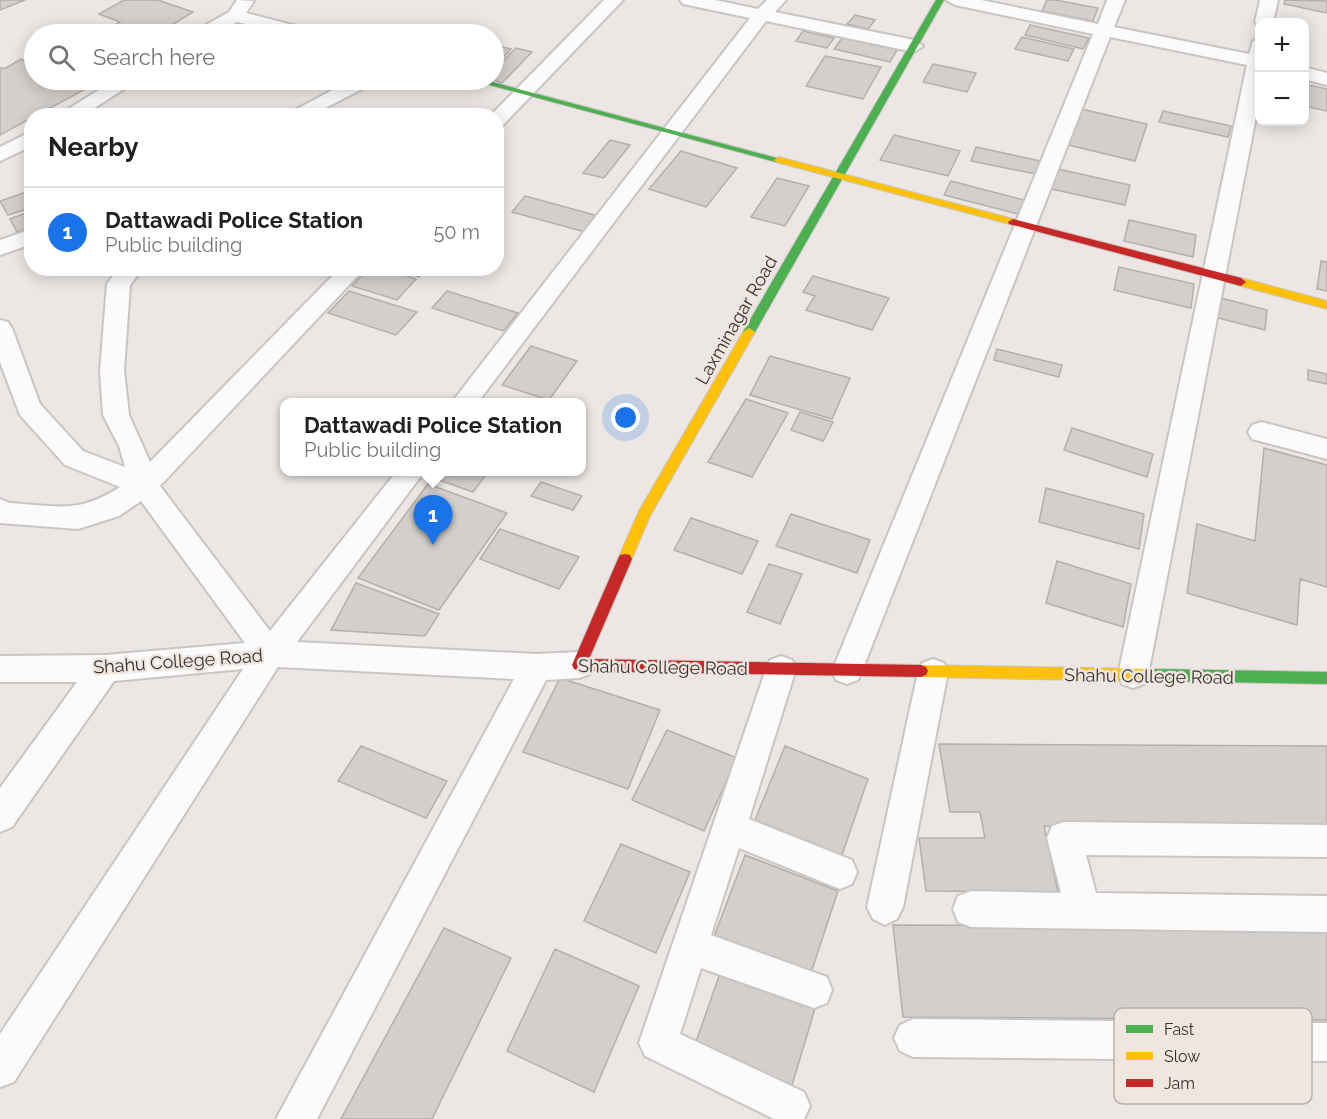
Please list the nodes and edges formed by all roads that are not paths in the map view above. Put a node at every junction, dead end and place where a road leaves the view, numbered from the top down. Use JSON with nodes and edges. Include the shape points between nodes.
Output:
{"nodes":[{"id":1,"x":245,"y":0,"type":"edge"},
{"id":2,"x":614,"y":0,"type":"edge"},
{"id":3,"x":689,"y":0,"type":"edge"},
{"id":4,"x":777,"y":0,"type":"edge"},
{"id":5,"x":940,"y":0,"type":"edge"},
{"id":6,"x":955,"y":0,"type":"edge"},
{"id":7,"x":1116,"y":0,"type":"edge"},
{"id":8,"x":1269,"y":0,"type":"edge"},
{"id":9,"x":235,"y":16,"type":"junction"},
{"id":10,"x":761,"y":16,"type":"junction"},
{"id":11,"x":1265,"y":18,"type":"edge"},
{"id":12,"x":221,"y":24,"type":"edge"},
{"id":13,"x":267,"y":24,"type":"edge"},
{"id":14,"x":1103,"y":30,"type":"junction"},
{"id":15,"x":914,"y":46,"type":"junction"},
{"id":16,"x":1255,"y":55,"type":"edge"},
{"id":17,"x":1255,"y":71,"type":"edge"},
{"id":18,"x":1309,"y":74,"type":"edge"},
{"id":19,"x":1327,"y":79,"type":"edge"},
{"id":20,"x":504,"y":87,"type":"edge"},
{"id":21,"x":111,"y":90,"type":"edge"},
{"id":22,"x":345,"y":90,"type":"edge"},
{"id":23,"x":524,"y":92,"type":"junction"},
{"id":24,"x":81,"y":108,"type":"edge"},
{"id":25,"x":310,"y":108,"type":"edge"},
{"id":26,"x":504,"y":113,"type":"edge"},
{"id":27,"x":673,"y":132,"type":"junction"},
{"id":28,"x":24,"y":142,"type":"edge"},
{"id":29,"x":0,"y":155,"type":"edge"},
{"id":30,"x":840,"y":176,"type":"junction"},
{"id":31,"x":1026,"y":225,"type":"junction"},
{"id":32,"x":24,"y":239,"type":"edge"},
{"id":33,"x":0,"y":248,"type":"edge"},
{"id":34,"x":1214,"y":275,"type":"junction"},
{"id":35,"x":126,"y":276,"type":"edge"},
{"id":36,"x":346,"y":276,"type":"edge"},
{"id":37,"x":1327,"y":305,"type":"edge"},
{"id":38,"x":0,"y":328,"type":"edge"},
{"id":39,"x":467,"y":398,"type":"edge"},
{"id":40,"x":1261,"y":432,"type":"dead end"},
{"id":41,"x":1327,"y":449,"type":"edge"},
{"id":42,"x":407,"y":476,"type":"edge"},
{"id":43,"x":144,"y":484,"type":"junction"},
{"id":44,"x":0,"y":510,"type":"edge"},
{"id":45,"x":270,"y":654,"type":"junction"},
{"id":46,"x":579,"y":665,"type":"junction"},
{"id":47,"x":537,"y":667,"type":"junction"},
{"id":48,"x":105,"y":668,"type":"junction"},
{"id":49,"x":0,"y":669,"type":"edge"},
{"id":50,"x":781,"y":669,"type":"junction"},
{"id":51,"x":847,"y":670,"type":"junction"},
{"id":52,"x":933,"y":672,"type":"junction"},
{"id":53,"x":1133,"y":675,"type":"junction"},
{"id":54,"x":1327,"y":678,"type":"edge"},
{"id":55,"x":0,"y":816,"type":"edge"},
{"id":56,"x":729,"y":827,"type":"junction"},
{"id":57,"x":1327,"y":841,"type":"edge"},
{"id":58,"x":840,"y":873,"type":"dead end"},
{"id":59,"x":885,"y":907,"type":"dead end"},
{"id":60,"x":971,"y":909,"type":"dead end"},
{"id":61,"x":1083,"y":910,"type":"junction"},
{"id":62,"x":1327,"y":914,"type":"edge"},
{"id":63,"x":690,"y":946,"type":"junction"},
{"id":64,"x":814,"y":990,"type":"dead end"},
{"id":65,"x":913,"y":1038,"type":"dead end"},
{"id":66,"x":1114,"y":1040,"type":"edge"},
{"id":67,"x":1312,"y":1042,"type":"edge"},
{"id":68,"x":1327,"y":1042,"type":"edge"},
{"id":69,"x":0,"y":1068,"type":"edge"},
{"id":70,"x":790,"y":1106,"type":"dead end"},
{"id":71,"x":296,"y":1119,"type":"edge"}],
"edges":[{"from":1,"to":9,"type":"street"},
{"from":2,"to":23,"type":"street"},
{"from":3,"to":10,"type":"street"},
{"from":4,"to":10,"type":"street"},
{"from":5,"to":15,"type":"street","name":"Laxminagar Road"},
{"from":6,"to":14,"type":"street"},
{"from":7,"to":14,"type":"street"},
{"from":8,"to":11,"type":"street"},
{"from":9,"to":12,"type":"street"},
{"from":9,"to":13,"type":"street"},
{"from":10,"to":15,"type":"street"},
{"from":10,"to":27,"type":"street"},
{"from":14,"to":16,"type":"street"},
{"from":14,"to":31,"type":"street"},
{"from":15,"to":30,"type":"street","name":"Laxminagar Road"},
{"from":17,"to":34,"type":"street"},
{"from":18,"to":19,"type":"street"},
{"from":20,"to":23,"type":"street"},
{"from":21,"to":24,"type":"street"},
{"from":22,"to":25,"type":"street"},
{"from":23,"to":26,"type":"street"},
{"from":23,"to":27,"type":"street"},
{"from":27,"to":30,"type":"street"},
{"from":27,"to":39,"type":"street"},
{"from":28,"to":29,"type":"street"},
{"from":30,"to":31,"type":"street"},
{"from":30,"to":46,"type":"street","name":"Laxminagar Road","via":[[644,515]]},
{"from":31,"to":34,"type":"street"},
{"from":31,"to":51,"type":"street"},
{"from":32,"to":33,"type":"street"},
{"from":34,"to":37,"type":"street"},
{"from":34,"to":53,"type":"street"},
{"from":35,"to":43,"type":"street","via":[[119,284],[112,371],[116,415],[132,446]]},
{"from":36,"to":43,"type":"street"},
{"from":38,"to":43,"type":"street","via":[[29,408],[74,458]]},
{"from":40,"to":41,"type":"street"},
{"from":42,"to":45,"type":"street"},
{"from":43,"to":44,"type":"street","via":[[109,508],[78,518]]},
{"from":43,"to":45,"type":"street"},
{"from":45,"to":47,"type":"street","name":"Shahu College Road"},
{"from":45,"to":48,"type":"street","name":"Shahu College Road"},
{"from":45,"to":69,"type":"street"},
{"from":46,"to":47,"type":"street","name":"Shahu College Road"},
{"from":46,"to":50,"type":"street","name":"Shahu College Road"},
{"from":47,"to":71,"type":"street"},
{"from":48,"to":49,"type":"street","name":"Shahu College Road"},
{"from":48,"to":55,"type":"street"},
{"from":50,"to":51,"type":"street","name":"Shahu College Road"},
{"from":50,"to":56,"type":"street"},
{"from":51,"to":52,"type":"street","name":"Shahu College Road"},
{"from":52,"to":53,"type":"street","name":"Shahu College Road"},
{"from":52,"to":59,"type":"street"},
{"from":53,"to":54,"type":"street","name":"Shahu College Road"},
{"from":56,"to":58,"type":"street"},
{"from":56,"to":63,"type":"street"},
{"from":57,"to":61,"type":"street","via":[[1064,838]]},
{"from":60,"to":61,"type":"street"},
{"from":61,"to":62,"type":"street"},
{"from":63,"to":64,"type":"street"},
{"from":63,"to":70,"type":"street","via":[[658,1043]]},
{"from":65,"to":66,"type":"street"},
{"from":67,"to":68,"type":"street"}]}
